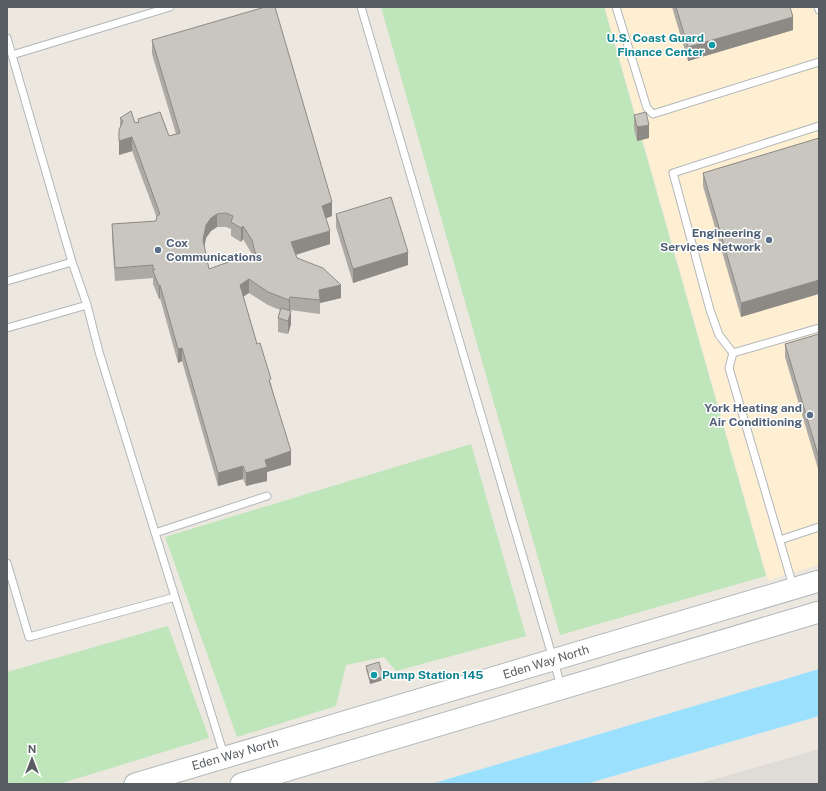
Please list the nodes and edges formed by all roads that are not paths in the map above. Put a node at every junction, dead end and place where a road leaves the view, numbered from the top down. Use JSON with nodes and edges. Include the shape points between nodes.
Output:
{"nodes":[{"id":1,"x":170,"y":7,"type":"edge"},
{"id":2,"x":361,"y":7,"type":"edge"},
{"id":3,"x":616,"y":7,"type":"edge"},
{"id":4,"x":818,"y":7,"type":"edge"},
{"id":5,"x":819,"y":10,"type":"edge"},
{"id":6,"x":7,"y":38,"type":"edge"},
{"id":7,"x":12,"y":55,"type":"junction"},
{"id":8,"x":819,"y":62,"type":"edge"},
{"id":9,"x":819,"y":126,"type":"edge"},
{"id":10,"x":72,"y":262,"type":"junction"},
{"id":11,"x":7,"y":281,"type":"edge"},
{"id":12,"x":86,"y":304,"type":"junction"},
{"id":13,"x":7,"y":328,"type":"edge"},
{"id":14,"x":819,"y":328,"type":"edge"},
{"id":15,"x":733,"y":353,"type":"junction"},
{"id":16,"x":267,"y":496,"type":"dead end"},
{"id":17,"x":819,"y":527,"type":"edge"},
{"id":18,"x":155,"y":533,"type":"junction"},
{"id":19,"x":780,"y":540,"type":"junction"},
{"id":20,"x":7,"y":563,"type":"edge"},
{"id":21,"x":819,"y":581,"type":"edge"},
{"id":22,"x":794,"y":589,"type":"junction"},
{"id":23,"x":175,"y":596,"type":"junction"},
{"id":24,"x":819,"y":612,"type":"edge"},
{"id":25,"x":552,"y":661,"type":"junction"},
{"id":26,"x":562,"y":689,"type":"junction"},
{"id":27,"x":225,"y":758,"type":"junction"},
{"id":28,"x":135,"y":784,"type":"edge"},
{"id":29,"x":241,"y":784,"type":"edge"}],
"edges":[{"from":1,"to":7,"type":"lane"},
{"from":2,"to":25,"type":"lane"},
{"from":3,"to":8,"type":"lane","via":[[647,108],[653,114]]},
{"from":4,"to":5,"type":"lane"},
{"from":6,"to":7,"type":"lane"},
{"from":7,"to":10,"type":"lane"},
{"from":9,"to":15,"type":"lane","via":[[673,173],[710,310],[719,335]]},
{"from":10,"to":11,"type":"lane"},
{"from":10,"to":12,"type":"lane"},
{"from":12,"to":13,"type":"lane"},
{"from":12,"to":18,"type":"lane"},
{"from":14,"to":15,"type":"lane"},
{"from":15,"to":19,"type":"lane","via":[[729,368]]},
{"from":16,"to":18,"type":"lane"},
{"from":17,"to":19,"type":"lane"},
{"from":18,"to":23,"type":"lane"},
{"from":19,"to":22,"type":"lane"},
{"from":20,"to":23,"type":"lane","via":[[29,637]]},
{"from":21,"to":22,"type":"street","name":"Eden Way North"},
{"from":22,"to":25,"type":"street","name":"Eden Way North"},
{"from":23,"to":27,"type":"lane"},
{"from":24,"to":26,"type":"street"},
{"from":25,"to":26,"type":"lane"},
{"from":25,"to":27,"type":"street","name":"Eden Way North"},
{"from":26,"to":29,"type":"street"},
{"from":27,"to":28,"type":"street","name":"Eden Way North"}]}
